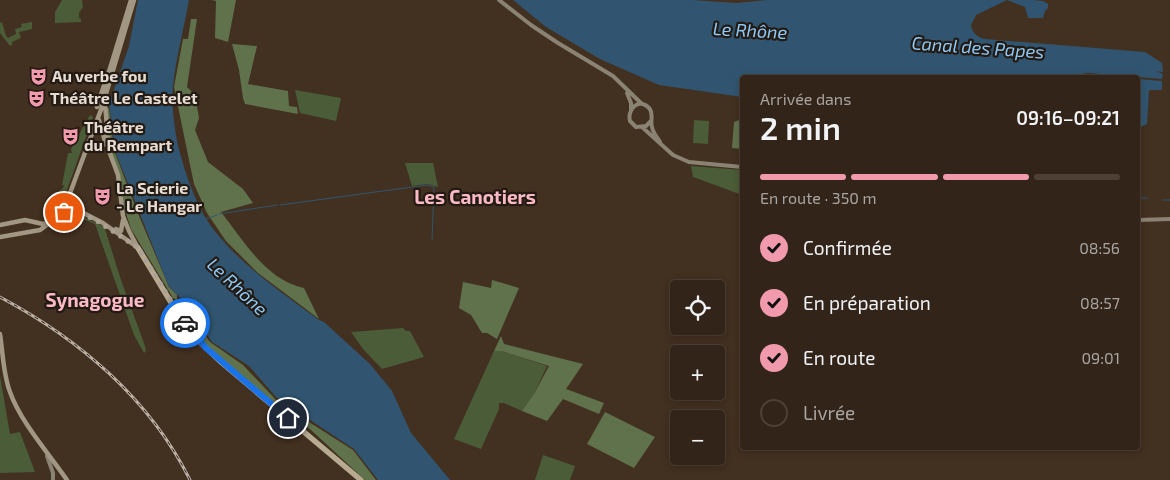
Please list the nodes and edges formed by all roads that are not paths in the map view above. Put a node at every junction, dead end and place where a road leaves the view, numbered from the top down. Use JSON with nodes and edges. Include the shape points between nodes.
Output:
{"nodes":[{"id":1,"x":499,"y":0,"type":"edge"},
{"id":2,"x":132,"y":1,"type":"edge"},
{"id":3,"x":110,"y":70,"type":"junction"},
{"id":4,"x":108,"y":87,"type":"junction"},
{"id":5,"x":626,"y":90,"type":"junction"},
{"id":6,"x":642,"y":104,"type":"junction"},
{"id":7,"x":97,"y":106,"type":"dead end"},
{"id":8,"x":631,"y":109,"type":"junction"},
{"id":9,"x":99,"y":118,"type":"junction"},
{"id":10,"x":651,"y":121,"type":"junction"},
{"id":11,"x":93,"y":124,"type":"junction"},
{"id":12,"x":642,"y":128,"type":"junction"},
{"id":13,"x":108,"y":144,"type":"junction"},
{"id":14,"x":666,"y":150,"type":"junction"},
{"id":15,"x":740,"y":167,"type":"edge"},
{"id":16,"x":118,"y":182,"type":"junction"},
{"id":17,"x":66,"y":204,"type":"junction"},
{"id":18,"x":80,"y":213,"type":"junction"},
{"id":19,"x":59,"y":215,"type":"junction"},
{"id":20,"x":123,"y":216,"type":"junction"},
{"id":21,"x":1170,"y":219,"type":"edge"},
{"id":22,"x":1140,"y":220,"type":"edge"},
{"id":23,"x":36,"y":223,"type":"junction"},
{"id":24,"x":0,"y":225,"type":"edge"},
{"id":25,"x":107,"y":226,"type":"junction"},
{"id":26,"x":27,"y":232,"type":"junction"},
{"id":27,"x":0,"y":237,"type":"edge"},
{"id":28,"x":138,"y":248,"type":"junction"},
{"id":29,"x":0,"y":334,"type":"edge"},
{"id":30,"x":44,"y":447,"type":"junction"},
{"id":31,"x":58,"y":467,"type":"junction"},
{"id":32,"x":53,"y":473,"type":"junction"},
{"id":33,"x":53,"y":480,"type":"edge"},
{"id":34,"x":67,"y":480,"type":"edge"},
{"id":35,"x":361,"y":480,"type":"edge"}],
"edges":[{"from":1,"to":5,"type":"street","via":[[558,43],[613,76]]},
{"from":2,"to":3,"type":"main road"},
{"from":2,"to":4,"type":"main road"},
{"from":3,"to":7,"type":"main road"},
{"from":3,"to":11,"type":"main road"},
{"from":4,"to":9,"type":"main road"},
{"from":4,"to":13,"type":"main road","via":[[105,106]]},
{"from":5,"to":6,"type":"street"},
{"from":5,"to":8,"type":"street"},
{"from":6,"to":8,"type":"street"},
{"from":6,"to":10,"type":"street","via":[[650,110]]},
{"from":8,"to":12,"type":"street","via":[[630,121]]},
{"from":9,"to":11,"type":"main road"},
{"from":9,"to":13,"type":"main road","via":[[104,121]]},
{"from":9,"to":16,"type":"main road"},
{"from":9,"to":17,"type":"main road"},
{"from":10,"to":12,"type":"street"},
{"from":10,"to":14,"type":"street"},
{"from":11,"to":23,"type":"main road","via":[[65,199],[53,218],[44,224]]},
{"from":12,"to":14,"type":"street"},
{"from":13,"to":16,"type":"main road"},
{"from":14,"to":15,"type":"street","via":[[689,162]]},
{"from":16,"to":20,"type":"main road"},
{"from":17,"to":18,"type":"main road"},
{"from":17,"to":19,"type":"main road"},
{"from":18,"to":19,"type":"main road"},
{"from":18,"to":25,"type":"main road"},
{"from":19,"to":26,"type":"main road","via":[[44,228]]},
{"from":20,"to":25,"type":"main road","via":[[121,231]]},
{"from":20,"to":28,"type":"main road"},
{"from":21,"to":22,"type":"street"},
{"from":23,"to":24,"type":"main road","via":[[25,220]]},
{"from":23,"to":26,"type":"main road","via":[[35,230]]},
{"from":25,"to":28,"type":"main road"},
{"from":26,"to":27,"type":"main road"},
{"from":28,"to":35,"type":"highway","via":[[178,314],[199,340]]},
{"from":29,"to":30,"type":"main road","via":[[10,392]]},
{"from":30,"to":31,"type":"main road"},
{"from":30,"to":32,"type":"street"},
{"from":31,"to":32,"type":"street"},
{"from":31,"to":34,"type":"main road"},
{"from":32,"to":33,"type":"street"}]}
